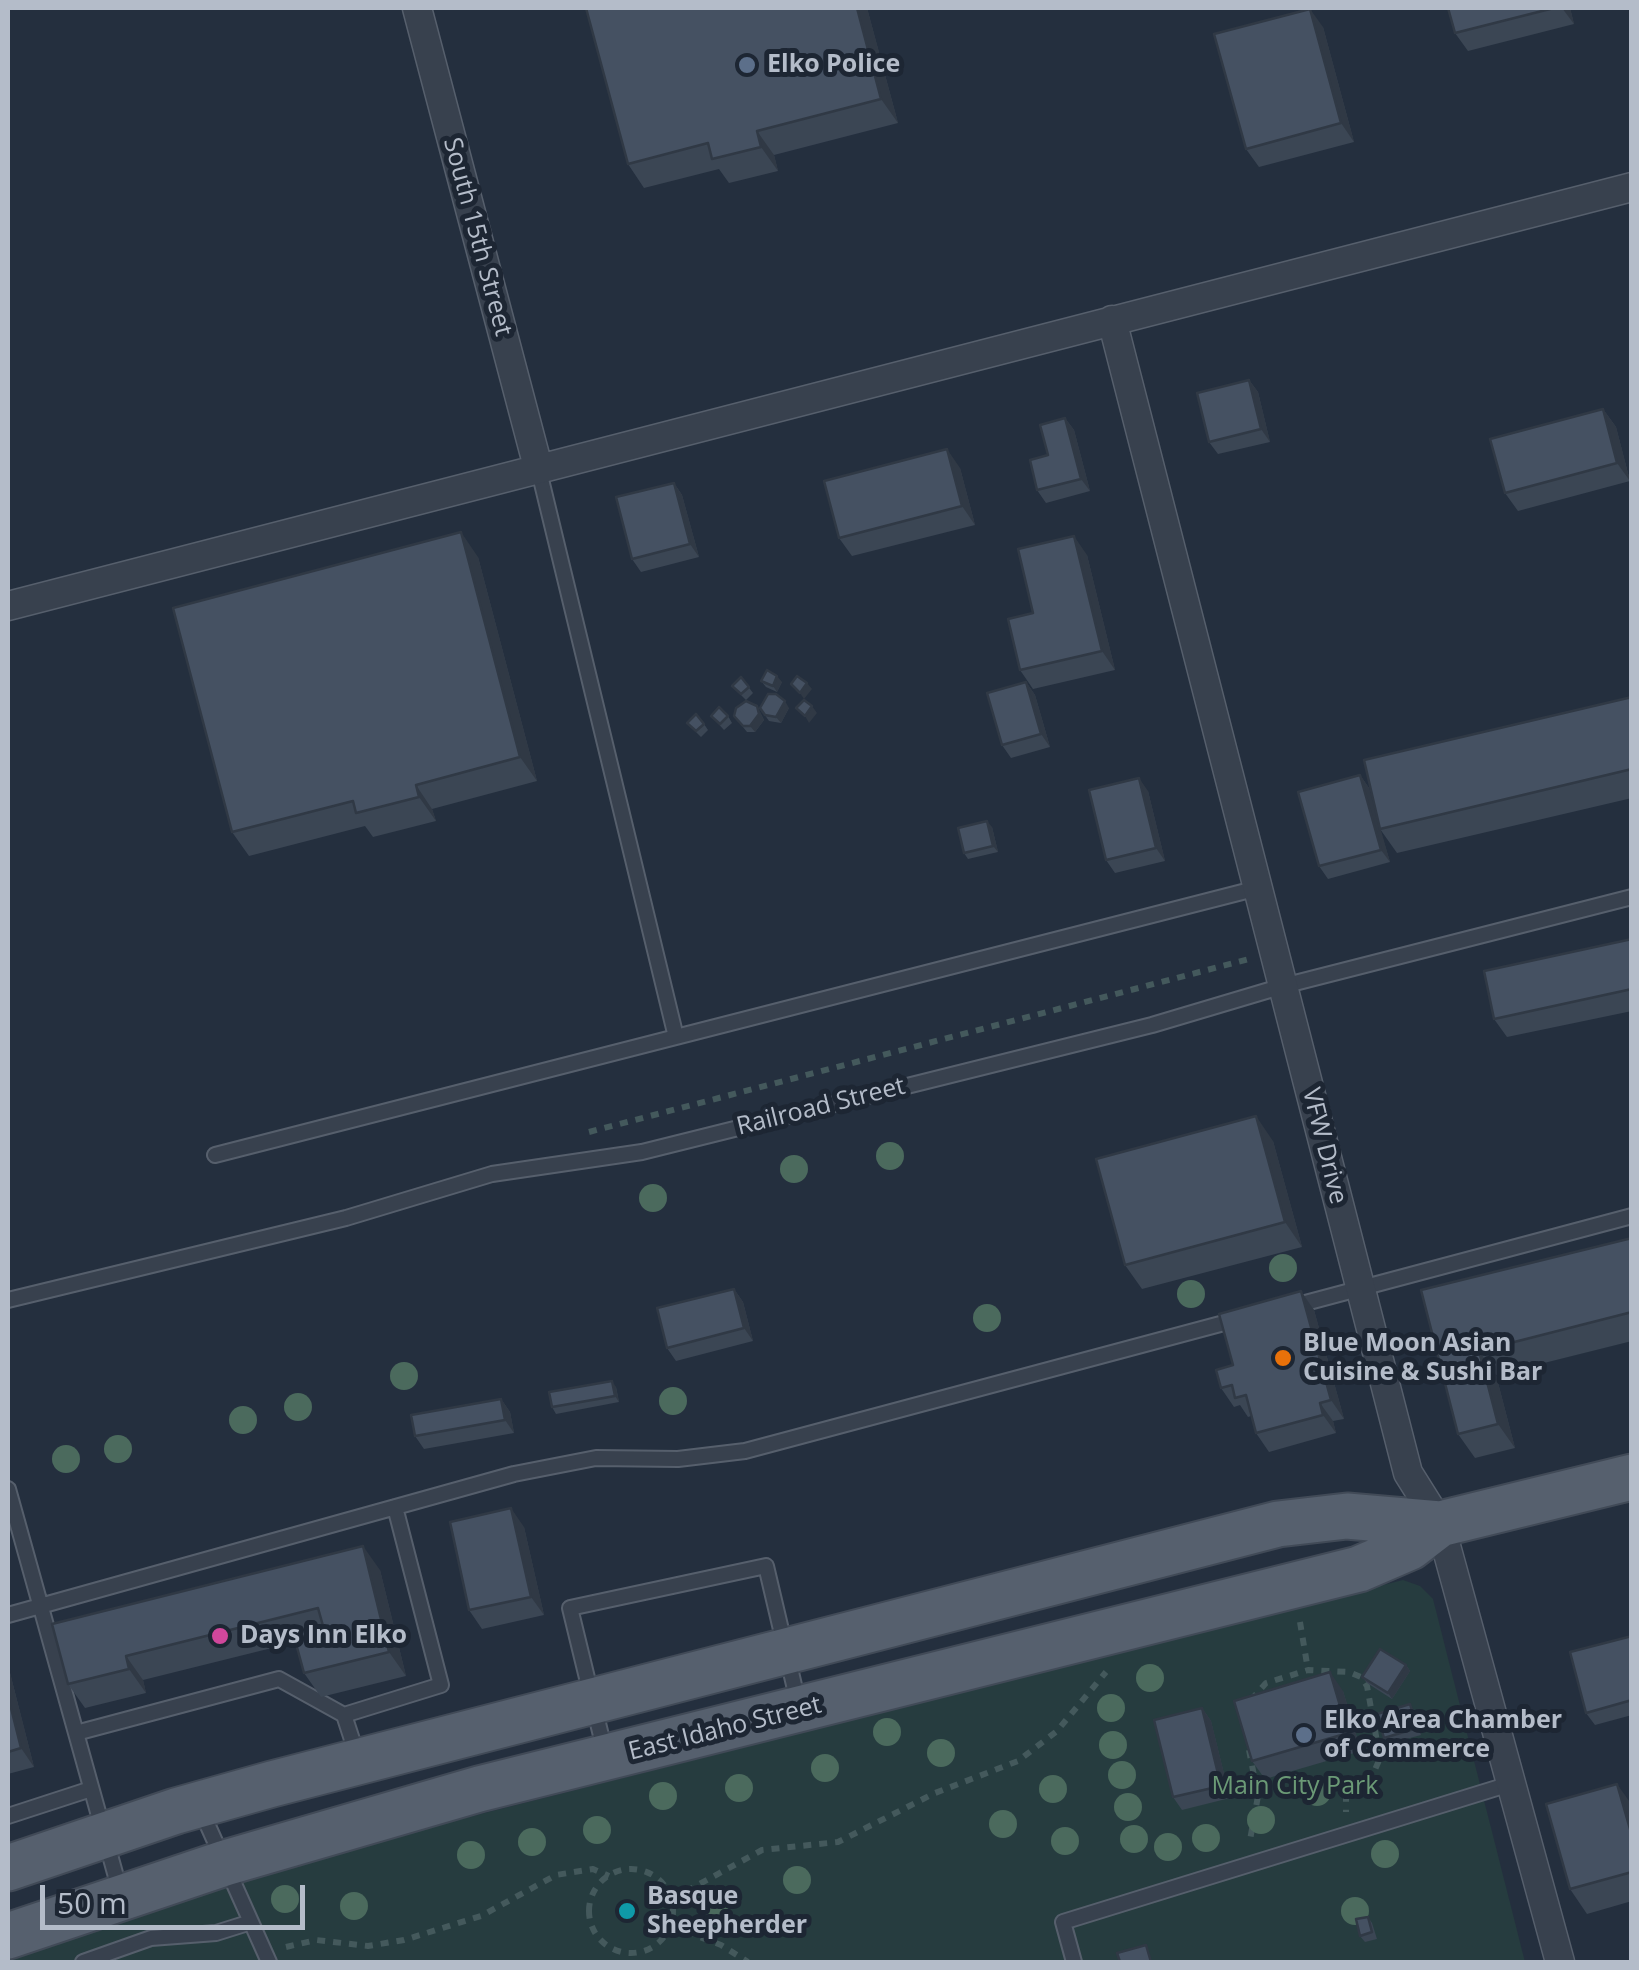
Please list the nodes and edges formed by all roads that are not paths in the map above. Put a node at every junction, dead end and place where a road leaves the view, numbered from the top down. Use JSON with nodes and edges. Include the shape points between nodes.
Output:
{"nodes":[{"id":1,"x":416,"y":8,"type":"edge"},
{"id":2,"x":1632,"y":187,"type":"edge"},
{"id":3,"x":1112,"y":320,"type":"junction"},
{"id":4,"x":538,"y":467,"type":"junction"},
{"id":5,"x":8,"y":606,"type":"edge"},
{"id":6,"x":1258,"y":888,"type":"junction"},
{"id":7,"x":1632,"y":897,"type":"edge"},
{"id":8,"x":1283,"y":986,"type":"junction"},
{"id":9,"x":676,"y":1037,"type":"junction"},
{"id":10,"x":215,"y":1155,"type":"dead end"},
{"id":11,"x":1632,"y":1216,"type":"edge"},
{"id":12,"x":1361,"y":1289,"type":"junction"},
{"id":13,"x":8,"y":1300,"type":"edge"},
{"id":14,"x":1268,"y":1312,"type":"edge"},
{"id":15,"x":1250,"y":1316,"type":"edge"},
{"id":16,"x":1632,"y":1477,"type":"edge"},
{"id":17,"x":8,"y":1489,"type":"edge"},
{"id":18,"x":395,"y":1507,"type":"junction"},
{"id":19,"x":1440,"y":1524,"type":"junction"},
{"id":20,"x":43,"y":1604,"type":"junction"},
{"id":21,"x":8,"y":1614,"type":"edge"},
{"id":22,"x":784,"y":1651,"type":"junction"},
{"id":23,"x":590,"y":1701,"type":"junction"},
{"id":24,"x":800,"y":1711,"type":"junction"},
{"id":25,"x":344,"y":1715,"type":"junction"},
{"id":26,"x":76,"y":1732,"type":"junction"},
{"id":27,"x":607,"y":1758,"type":"junction"},
{"id":28,"x":359,"y":1761,"type":"junction"},
{"id":29,"x":1513,"y":1783,"type":"junction"},
{"id":30,"x":91,"y":1789,"type":"junction"},
{"id":31,"x":199,"y":1804,"type":"junction"},
{"id":32,"x":8,"y":1816,"type":"edge"},
{"id":33,"x":104,"y":1835,"type":"junction"},
{"id":34,"x":225,"y":1862,"type":"junction"},
{"id":35,"x":8,"y":1868,"type":"edge"},
{"id":36,"x":122,"y":1896,"type":"junction"},
{"id":37,"x":251,"y":1922,"type":"junction"},
{"id":38,"x":8,"y":1936,"type":"edge"},
{"id":39,"x":84,"y":1962,"type":"edge"},
{"id":40,"x":270,"y":1962,"type":"edge"},
{"id":41,"x":1074,"y":1962,"type":"edge"},
{"id":42,"x":1560,"y":1962,"type":"edge"}],
"edges":[{"from":1,"to":4,"type":"street","name":"South 15th Street"},
{"from":2,"to":3,"type":"street"},
{"from":3,"to":4,"type":"street"},
{"from":3,"to":6,"type":"street","name":"VFW Drive"},
{"from":4,"to":5,"type":"street"},
{"from":4,"to":9,"type":"lane"},
{"from":6,"to":8,"type":"street","name":"VFW Drive"},
{"from":6,"to":9,"type":"lane"},
{"from":7,"to":8,"type":"lane","name":"Railroad Street"},
{"from":8,"to":12,"type":"street","name":"VFW Drive"},
{"from":8,"to":13,"type":"lane","name":"Railroad Street","via":[[1152,1026],[642,1152],[492,1174],[346,1218]]},
{"from":9,"to":10,"type":"lane"},
{"from":11,"to":12,"type":"lane"},
{"from":12,"to":14,"type":"lane"},
{"from":12,"to":19,"type":"street","name":"VFW Drive","via":[[1408,1473]]},
{"from":15,"to":18,"type":"lane","via":[[745,1451],[678,1460],[596,1458]]},
{"from":16,"to":19,"type":"main road","name":"East Idaho Street"},
{"from":17,"to":20,"type":"lane"},
{"from":18,"to":20,"type":"lane"},
{"from":18,"to":25,"type":"lane","via":[[441,1685]]},
{"from":19,"to":22,"type":"main road","name":"East Idaho Street","via":[[1358,1516],[1278,1524]]},
{"from":19,"to":24,"type":"main road","name":"East Idaho Street","via":[[1359,1569]]},
{"from":19,"to":29,"type":"street","name":"VFW Drive"},
{"from":20,"to":21,"type":"lane"},
{"from":20,"to":26,"type":"lane"},
{"from":22,"to":23,"type":"main road","name":"East Idaho Street"},
{"from":22,"to":23,"type":"lane","via":[[766,1566],[570,1608]]},
{"from":22,"to":24,"type":"lane"},
{"from":23,"to":27,"type":"lane"},
{"from":23,"to":28,"type":"main road","name":"East Idaho Street"},
{"from":24,"to":27,"type":"main road","name":"East Idaho Street"},
{"from":25,"to":26,"type":"lane","via":[[279,1679]]},
{"from":25,"to":28,"type":"lane"},
{"from":26,"to":30,"type":"lane"},
{"from":27,"to":34,"type":"main road","name":"East Idaho Street"},
{"from":28,"to":31,"type":"main road","name":"East Idaho Street"},
{"from":29,"to":41,"type":"lane","via":[[1064,1922]]},
{"from":29,"to":42,"type":"street","name":"VFW Drive"},
{"from":30,"to":32,"type":"lane"},
{"from":30,"to":33,"type":"lane"},
{"from":31,"to":33,"type":"main road","name":"East Idaho Street"},
{"from":31,"to":34,"type":"lane"},
{"from":33,"to":35,"type":"main road","name":"East Idaho Street"},
{"from":33,"to":36,"type":"lane"},
{"from":34,"to":36,"type":"main road","name":"East Idaho Street"},
{"from":34,"to":37,"type":"lane"},
{"from":36,"to":38,"type":"main road","name":"East Idaho Street"},
{"from":37,"to":39,"type":"lane","via":[[226,1932],[151,1938]]},
{"from":37,"to":40,"type":"lane"}]}
